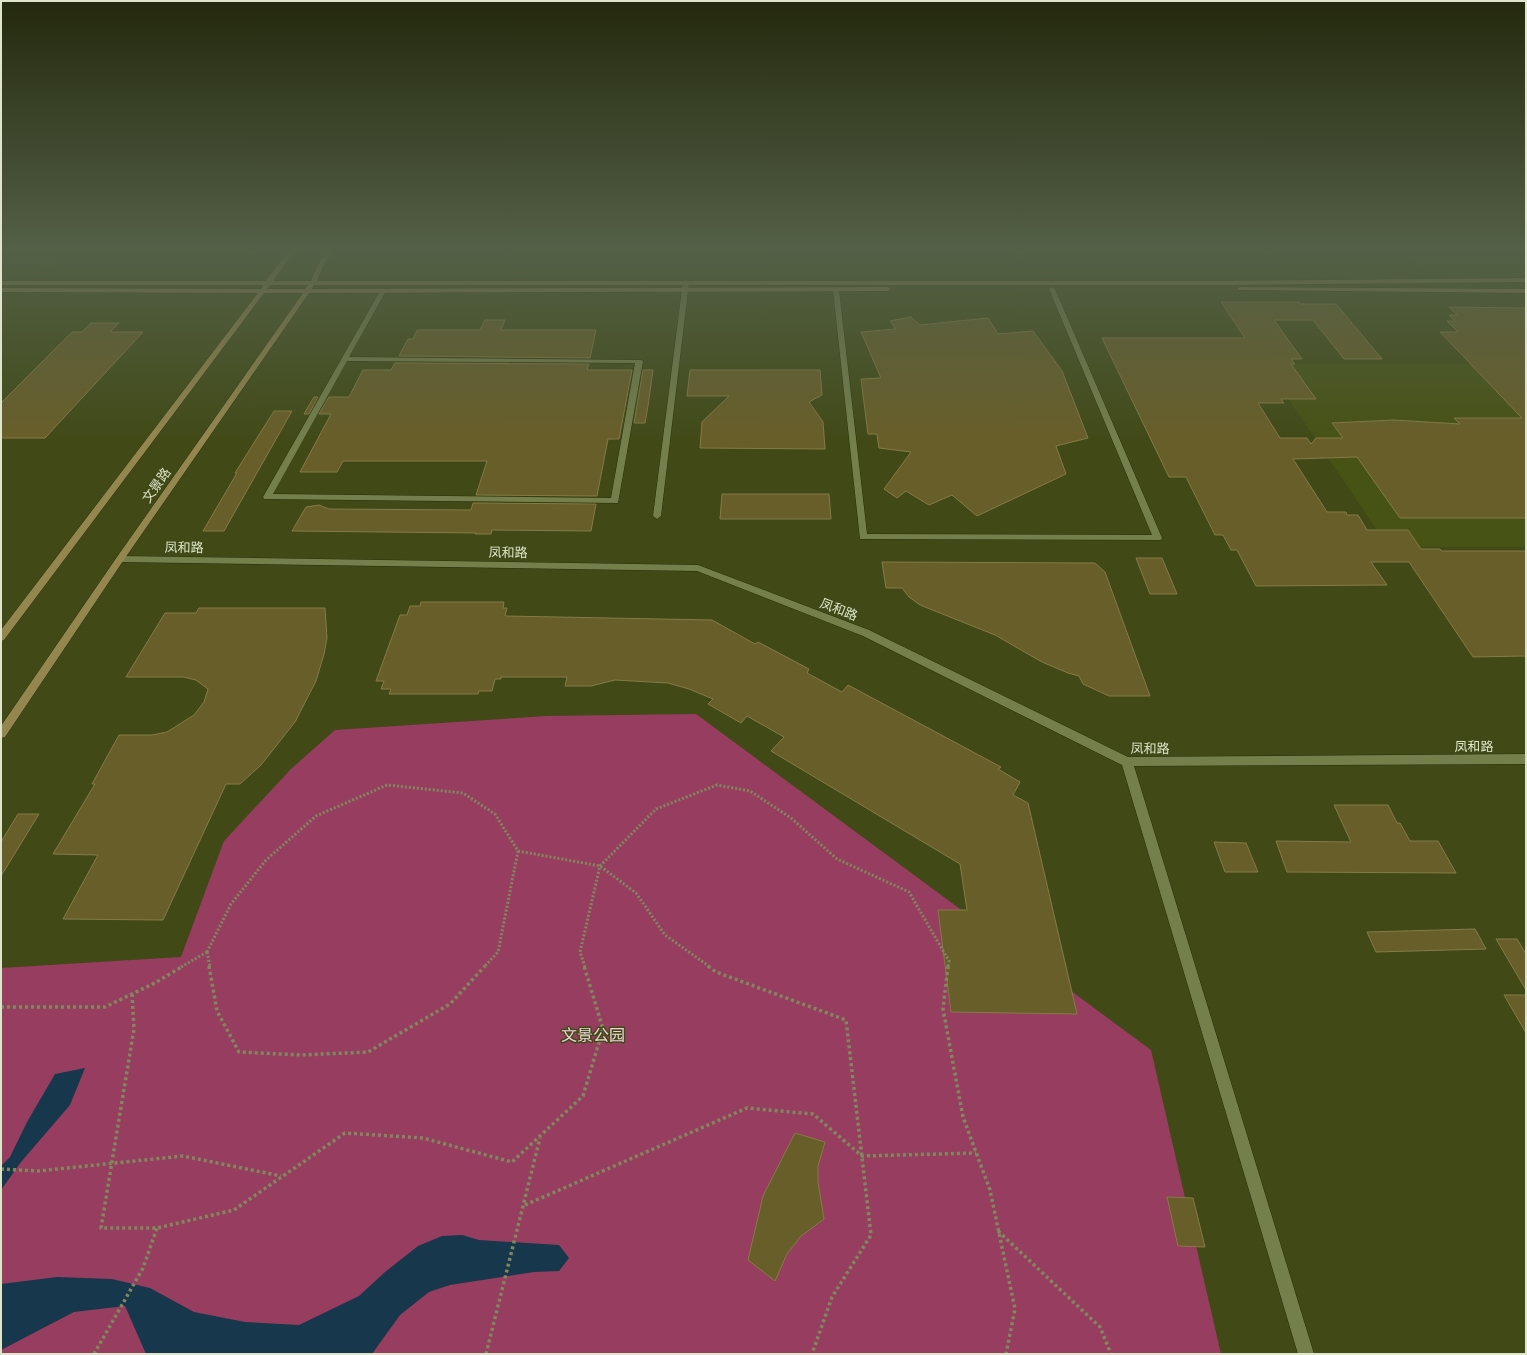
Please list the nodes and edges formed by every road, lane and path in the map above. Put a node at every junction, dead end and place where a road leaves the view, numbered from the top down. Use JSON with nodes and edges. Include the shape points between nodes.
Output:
{"nodes":[{"id":1,"x":245,"y":314,"type":"edge"},
{"id":2,"x":291,"y":314,"type":"edge"},
{"id":3,"x":370,"y":314,"type":"edge"},
{"id":4,"x":682,"y":314,"type":"edge"},
{"id":5,"x":839,"y":314,"type":"edge"},
{"id":6,"x":1063,"y":314,"type":"edge"},
{"id":7,"x":344,"y":359,"type":"junction"},
{"id":8,"x":657,"y":516,"type":"dead end"},
{"id":9,"x":120,"y":559,"type":"junction"},
{"id":10,"x":1,"y":636,"type":"edge"},
{"id":11,"x":1,"y":734,"type":"edge"},
{"id":12,"x":1526,"y":759,"type":"edge"},
{"id":13,"x":1128,"y":762,"type":"junction"},
{"id":14,"x":518,"y":851,"type":"junction"},
{"id":15,"x":600,"y":866,"type":"junction"},
{"id":16,"x":207,"y":952,"type":"junction"},
{"id":17,"x":132,"y":994,"type":"junction"},
{"id":18,"x":1,"y":1007,"type":"edge"},
{"id":19,"x":540,"y":1138,"type":"junction"},
{"id":20,"x":976,"y":1153,"type":"junction"},
{"id":21,"x":862,"y":1156,"type":"junction"},
{"id":22,"x":112,"y":1163,"type":"junction"},
{"id":23,"x":1,"y":1169,"type":"edge"},
{"id":24,"x":282,"y":1176,"type":"junction"},
{"id":25,"x":524,"y":1205,"type":"junction"},
{"id":26,"x":157,"y":1228,"type":"junction"},
{"id":27,"x":998,"y":1231,"type":"junction"},
{"id":28,"x":94,"y":1354,"type":"edge"},
{"id":29,"x":486,"y":1354,"type":"edge"},
{"id":30,"x":812,"y":1354,"type":"edge"},
{"id":31,"x":1006,"y":1354,"type":"edge"},
{"id":32,"x":1111,"y":1354,"type":"edge"},
{"id":33,"x":1306,"y":1354,"type":"edge"}],
"edges":[{"from":1,"to":10,"type":"main road"},
{"from":2,"to":9,"type":"main road","name":"文景路"},
{"from":3,"to":7,"type":"street"},
{"from":4,"to":8,"type":"street"},
{"from":5,"to":6,"type":"street","via":[[862,537],[1158,538]]},
{"from":7,"to":7,"type":"street","via":[[267,497],[614,501],[639,361]]},
{"from":9,"to":11,"type":"main road","name":"文景路"},
{"from":9,"to":13,"type":"street","name":"凤和路","via":[[698,568],[866,633]]},
{"from":12,"to":13,"type":"street","name":"凤和路"},
{"from":13,"to":33,"type":"street"},
{"from":14,"to":15,"type":"path"},
{"from":14,"to":16,"type":"path","via":[[495,814],[464,793],[386,785],[316,816],[266,860],[230,904]]},
{"from":14,"to":16,"type":"path","via":[[498,952],[450,1004],[368,1052],[301,1055],[239,1052],[217,1011]]},
{"from":15,"to":19,"type":"path","via":[[580,952],[602,1029],[583,1096]]},
{"from":15,"to":20,"type":"path","via":[[656,809],[717,785],[750,790],[791,818],[836,859],[909,892],[949,961],[943,1009],[963,1117]]},
{"from":15,"to":21,"type":"path","via":[[636,893],[665,935],[716,972],[846,1020]]},
{"from":16,"to":17,"type":"path"},
{"from":17,"to":18,"type":"path","via":[[105,1007]]},
{"from":17,"to":22,"type":"path","via":[[134,1029]]},
{"from":19,"to":24,"type":"path","via":[[512,1162],[423,1138],[346,1133]]},
{"from":19,"to":25,"type":"path"},
{"from":20,"to":21,"type":"path"},
{"from":20,"to":27,"type":"path","via":[[990,1190]]},
{"from":21,"to":25,"type":"path","via":[[813,1114],[747,1108]]},
{"from":21,"to":30,"type":"path","via":[[871,1235],[832,1298]]},
{"from":22,"to":23,"type":"path","via":[[38,1171]]},
{"from":22,"to":24,"type":"path","via":[[183,1156]]},
{"from":22,"to":26,"type":"path","via":[[101,1228]]},
{"from":24,"to":26,"type":"path","via":[[234,1210]]},
{"from":25,"to":29,"type":"path"},
{"from":26,"to":28,"type":"path","via":[[143,1268]]},
{"from":27,"to":31,"type":"path","via":[[1015,1309]]},
{"from":27,"to":32,"type":"path","via":[[1100,1327]]}]}
